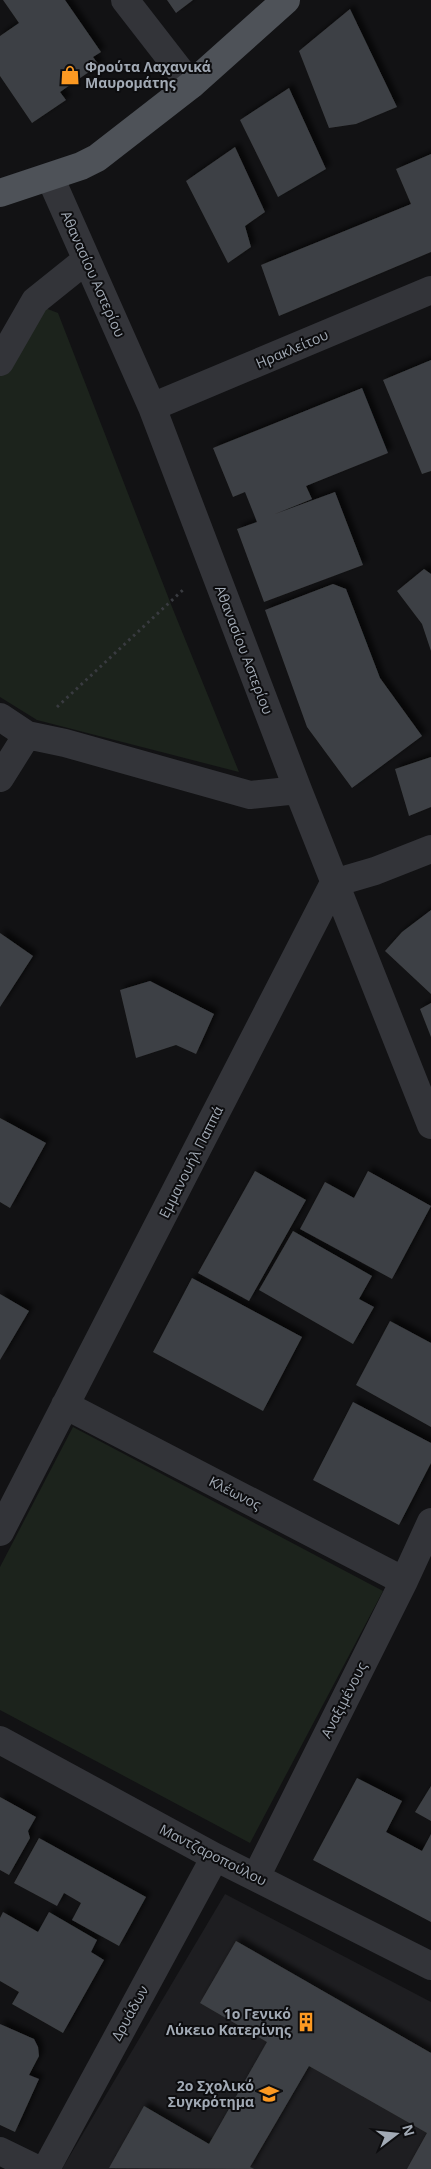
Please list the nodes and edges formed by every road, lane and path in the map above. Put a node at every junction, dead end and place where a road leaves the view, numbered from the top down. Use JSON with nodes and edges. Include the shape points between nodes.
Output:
{"nodes":[{"id":1,"x":125,"y":0,"type":"edge"},
{"id":2,"x":286,"y":0,"type":"edge"},
{"id":3,"x":191,"y":85,"type":"junction"},
{"id":4,"x":50,"y":177,"type":"junction"},
{"id":5,"x":0,"y":193,"type":"edge"},
{"id":6,"x":86,"y":260,"type":"junction"},
{"id":7,"x":431,"y":290,"type":"edge"},
{"id":8,"x":0,"y":362,"type":"edge"},
{"id":9,"x":152,"y":407,"type":"junction"},
{"id":10,"x":211,"y":564,"type":"junction"},
{"id":11,"x":0,"y":717,"type":"edge"},
{"id":12,"x":27,"y":735,"type":"junction"},
{"id":13,"x":0,"y":778,"type":"edge"},
{"id":14,"x":298,"y":790,"type":"junction"},
{"id":15,"x":431,"y":848,"type":"edge"},
{"id":16,"x":334,"y":883,"type":"junction"},
{"id":17,"x":431,"y":1125,"type":"edge"},
{"id":18,"x":65,"y":1406,"type":"junction"},
{"id":19,"x":431,"y":1522,"type":"edge"},
{"id":20,"x":0,"y":1532,"type":"edge"},
{"id":21,"x":404,"y":1581,"type":"junction"},
{"id":22,"x":0,"y":1740,"type":"edge"},
{"id":23,"x":215,"y":1858,"type":"junction"},
{"id":24,"x":256,"y":1877,"type":"junction"},
{"id":25,"x":430,"y":1966,"type":"edge"},
{"id":26,"x":0,"y":2151,"type":"edge"},
{"id":27,"x":37,"y":2169,"type":"edge"},
{"id":28,"x":46,"y":2169,"type":"edge"}],
"edges":[{"from":1,"to":3,"type":"street"},
{"from":2,"to":3,"type":"main road"},
{"from":3,"to":4,"type":"main road","via":[[96,158]]},
{"from":4,"to":5,"type":"main road"},
{"from":4,"to":6,"type":"street","name":"Αθανασίου Αστερίου"},
{"from":6,"to":8,"type":"street","via":[[35,301]]},
{"from":6,"to":9,"type":"street","name":"Αθανασίου Αστερίου"},
{"from":7,"to":9,"type":"street","name":"Ηρακλείτου"},
{"from":9,"to":10,"type":"street","name":"Αθανασίου Αστερίου"},
{"from":10,"to":12,"type":"path"},
{"from":10,"to":14,"type":"street","name":"Αθανασίου Αστερίου"},
{"from":11,"to":12,"type":"street"},
{"from":12,"to":13,"type":"street"},
{"from":12,"to":14,"type":"street","via":[[250,795]]},
{"from":14,"to":16,"type":"street","name":"Αθανασίου Αστερίου"},
{"from":15,"to":16,"type":"street","via":[[375,871]]},
{"from":16,"to":17,"type":"street","name":"Αθανασίου Αστερίου"},
{"from":16,"to":18,"type":"street","name":"Εμμανουήλ Παππά"},
{"from":18,"to":20,"type":"street","name":"Εμμανουήλ Παππά"},
{"from":18,"to":21,"type":"street","name":"Κλέωνος"},
{"from":19,"to":21,"type":"street","name":"Αναξιμένους"},
{"from":21,"to":24,"type":"street","name":"Αναξιμένους"},
{"from":22,"to":23,"type":"street","name":"Μαντζαροπούλου"},
{"from":23,"to":24,"type":"street","name":"Μαντζαροπούλου"},
{"from":23,"to":28,"type":"street","name":"Δρυάδων"},
{"from":24,"to":25,"type":"street","name":"Μαντζαροπούλου"},
{"from":26,"to":27,"type":"street"}]}
